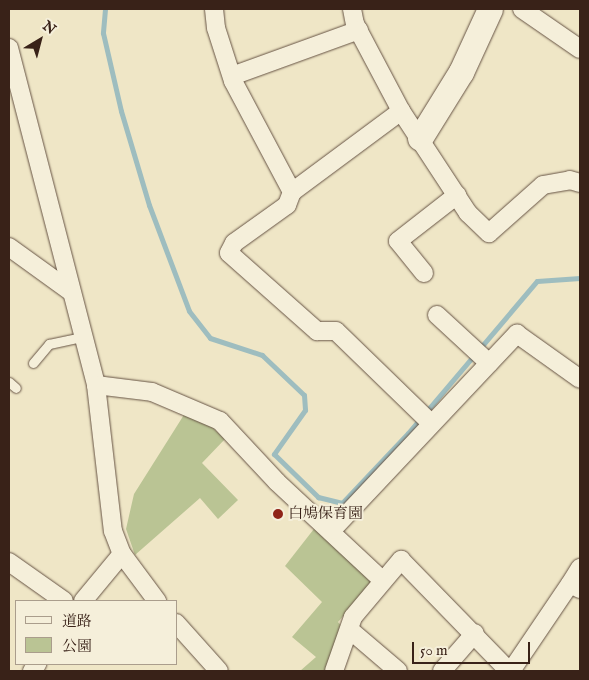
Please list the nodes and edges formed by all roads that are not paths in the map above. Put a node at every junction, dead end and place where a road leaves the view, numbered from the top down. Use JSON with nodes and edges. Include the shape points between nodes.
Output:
{"nodes":[{"id":1,"x":214,"y":9,"type":"edge"},
{"id":2,"x":352,"y":9,"type":"edge"},
{"id":3,"x":490,"y":9,"type":"edge"},
{"id":4,"x":522,"y":9,"type":"edge"},
{"id":5,"x":359,"y":30,"type":"junction"},
{"id":6,"x":9,"y":48,"type":"edge"},
{"id":7,"x":580,"y":49,"type":"edge"},
{"id":8,"x":232,"y":76,"type":"junction"},
{"id":9,"x":401,"y":110,"type":"junction"},
{"id":10,"x":420,"y":138,"type":"junction"},
{"id":11,"x":580,"y":183,"type":"edge"},
{"id":12,"x":292,"y":192,"type":"junction"},
{"id":13,"x":457,"y":195,"type":"junction"},
{"id":14,"x":9,"y":247,"type":"edge"},
{"id":15,"x":424,"y":274,"type":"dead end"},
{"id":16,"x":70,"y":290,"type":"junction"},
{"id":17,"x":437,"y":315,"type":"dead end"},
{"id":18,"x":82,"y":337,"type":"junction"},
{"id":19,"x":34,"y":357,"type":"dead end"},
{"id":20,"x":489,"y":363,"type":"junction"},
{"id":21,"x":580,"y":379,"type":"edge"},
{"id":22,"x":96,"y":385,"type":"junction"},
{"id":23,"x":430,"y":422,"type":"junction"},
{"id":24,"x":332,"y":530,"type":"junction"},
{"id":25,"x":122,"y":554,"type":"junction"},
{"id":26,"x":9,"y":562,"type":"edge"},
{"id":27,"x":580,"y":568,"type":"edge"},
{"id":28,"x":382,"y":580,"type":"junction"},
{"id":29,"x":575,"y":586,"type":"edge"},
{"id":30,"x":63,"y":600,"type":"edge"},
{"id":31,"x":84,"y":600,"type":"edge"},
{"id":32,"x":155,"y":600,"type":"edge"},
{"id":33,"x":178,"y":625,"type":"edge"},
{"id":34,"x":350,"y":630,"type":"junction"},
{"id":35,"x":475,"y":633,"type":"junction"},
{"id":36,"x":219,"y":671,"type":"edge"},
{"id":37,"x":334,"y":671,"type":"edge"},
{"id":38,"x":398,"y":671,"type":"edge"},
{"id":39,"x":442,"y":671,"type":"edge"},
{"id":40,"x":510,"y":671,"type":"edge"}],
"edges":[{"from":1,"to":8,"type":"street","via":[[216,28]]},
{"from":2,"to":5,"type":"street"},
{"from":3,"to":10,"type":"street","via":[[464,65]]},
{"from":4,"to":7,"type":"street"},
{"from":5,"to":8,"type":"street"},
{"from":5,"to":9,"type":"street"},
{"from":6,"to":16,"type":"street"},
{"from":8,"to":12,"type":"street","via":[[248,114]]},
{"from":9,"to":10,"type":"street"},
{"from":9,"to":12,"type":"street"},
{"from":10,"to":13,"type":"street"},
{"from":11,"to":13,"type":"street","via":[[570,180],[543,185],[489,233],[468,213]]},
{"from":12,"to":23,"type":"street","via":[[287,205],[234,243],[228,253],[317,331],[336,331]]},
{"from":13,"to":15,"type":"street","via":[[398,241]]},
{"from":14,"to":16,"type":"street"},
{"from":16,"to":18,"type":"street"},
{"from":17,"to":20,"type":"street"},
{"from":18,"to":19,"type":"lane","via":[[54,342]]},
{"from":18,"to":22,"type":"street"},
{"from":20,"to":21,"type":"street","via":[[517,334]]},
{"from":20,"to":23,"type":"street"},
{"from":22,"to":24,"type":"street","via":[[152,392],[220,420],[278,482]]},
{"from":22,"to":25,"type":"street","via":[[113,530]]},
{"from":23,"to":24,"type":"street"},
{"from":24,"to":28,"type":"street"},
{"from":25,"to":31,"type":"street"},
{"from":25,"to":32,"type":"street"},
{"from":26,"to":30,"type":"street"},
{"from":27,"to":29,"type":"street"},
{"from":28,"to":34,"type":"street","via":[[353,617]]},
{"from":28,"to":35,"type":"street","via":[[401,560]]},
{"from":29,"to":40,"type":"street"},
{"from":33,"to":36,"type":"street"},
{"from":34,"to":37,"type":"street"},
{"from":34,"to":38,"type":"street"},
{"from":35,"to":39,"type":"street"},
{"from":35,"to":40,"type":"street"}]}
